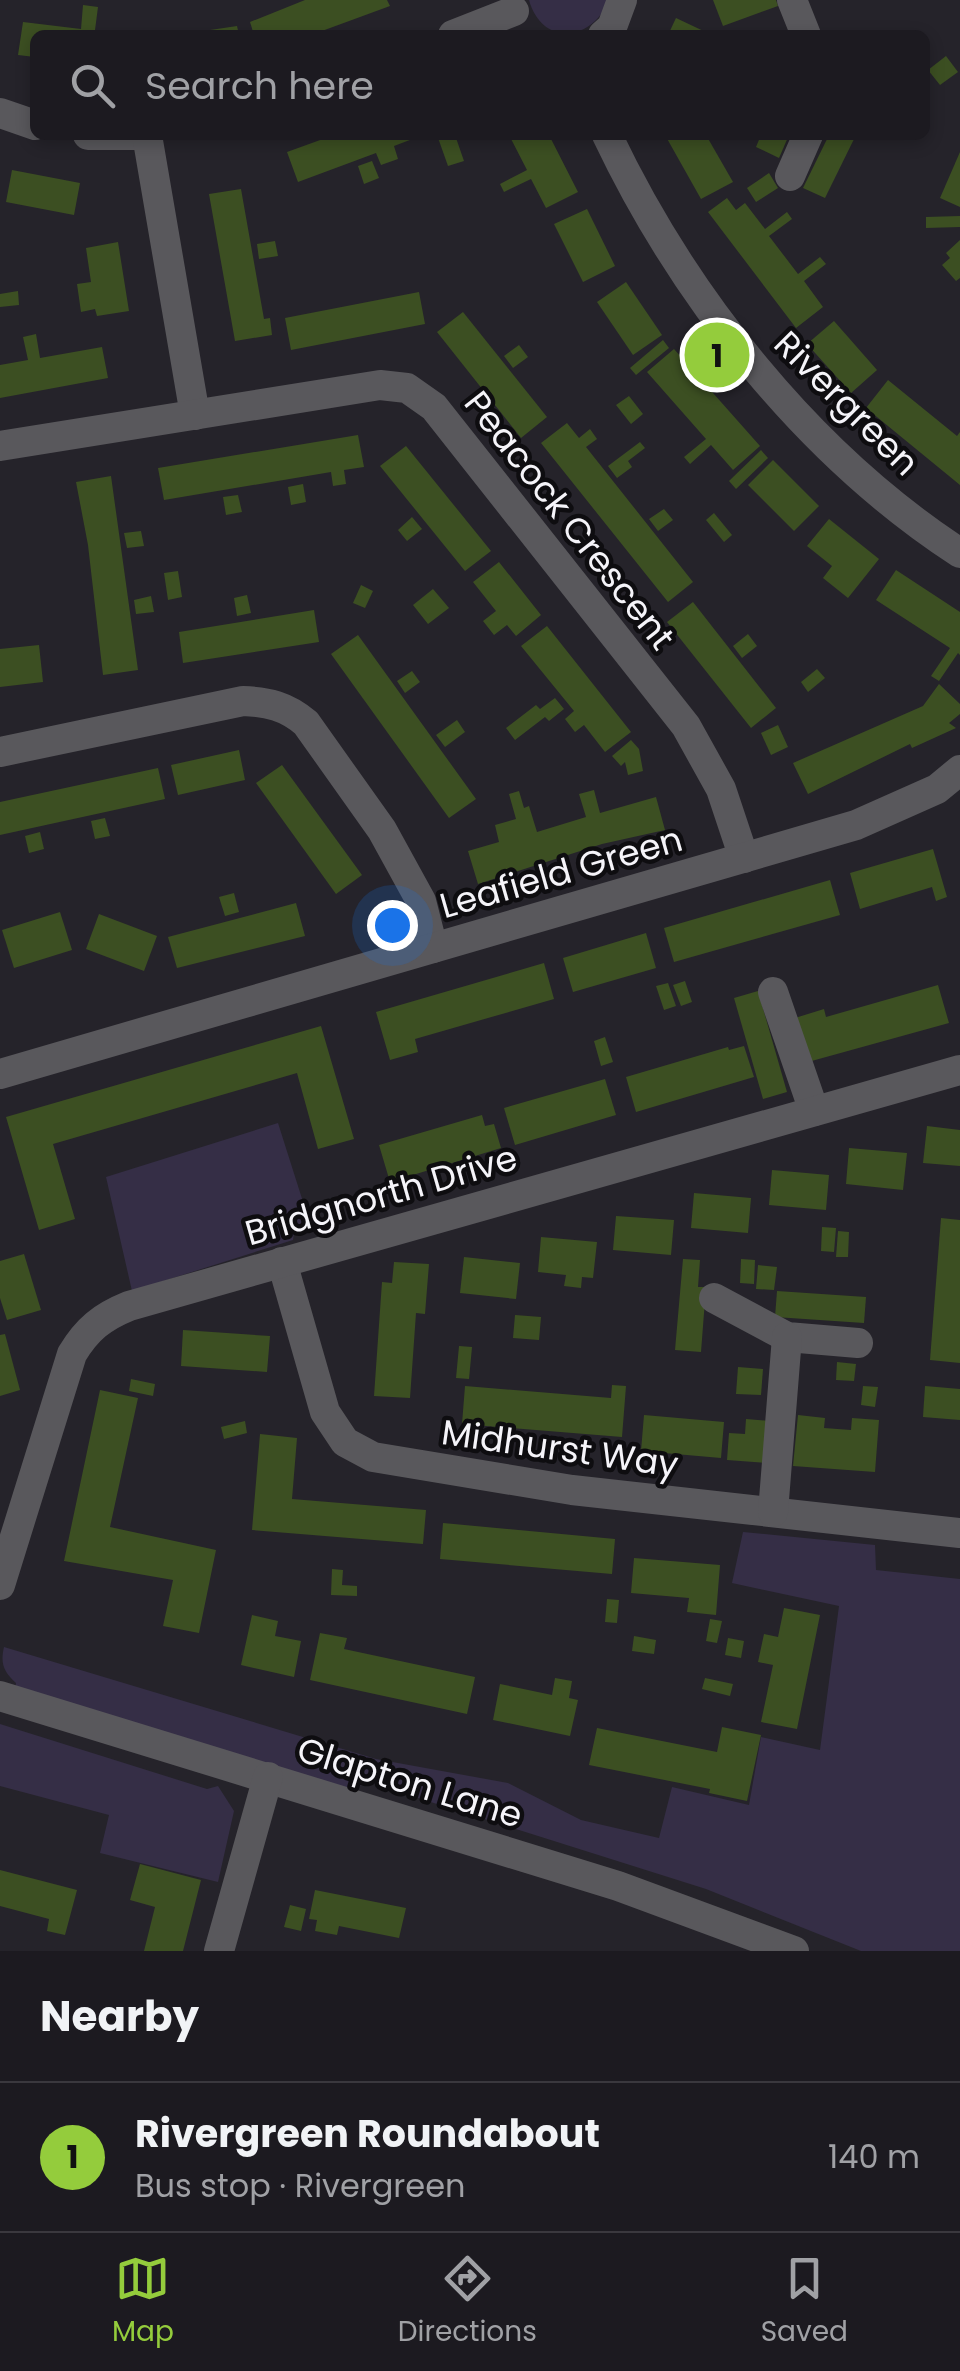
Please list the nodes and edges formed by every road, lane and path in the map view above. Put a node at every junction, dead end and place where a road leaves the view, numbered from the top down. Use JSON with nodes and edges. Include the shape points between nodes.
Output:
{"nodes":[{"id":1,"x":622,"y":0,"type":"edge"},
{"id":2,"x":792,"y":0,"type":"edge"},
{"id":3,"x":519,"y":16,"type":"edge"},
{"id":4,"x":470,"y":30,"type":"edge"},
{"id":5,"x":609,"y":30,"type":"edge"},
{"id":6,"x":804,"y":30,"type":"edge"},
{"id":7,"x":0,"y":113,"type":"edge"},
{"id":8,"x":30,"y":123,"type":"edge"},
{"id":9,"x":148,"y":140,"type":"edge"},
{"id":10,"x":608,"y":140,"type":"edge"},
{"id":11,"x":806,"y":140,"type":"edge"},
{"id":12,"x":790,"y":176,"type":"dead end"},
{"id":13,"x":195,"y":415,"type":"junction"},
{"id":14,"x":0,"y":446,"type":"edge"},
{"id":15,"x":960,"y":552,"type":"edge"},
{"id":16,"x":0,"y":752,"type":"edge"},
{"id":17,"x":960,"y":770,"type":"edge"},
{"id":18,"x":744,"y":858,"type":"junction"},
{"id":19,"x":433,"y":948,"type":"junction"},
{"id":20,"x":774,"y":992,"type":"dead end"},
{"id":21,"x":960,"y":1070,"type":"edge"},
{"id":22,"x":0,"y":1074,"type":"edge"},
{"id":23,"x":814,"y":1111,"type":"junction"},
{"id":24,"x":282,"y":1262,"type":"junction"},
{"id":25,"x":714,"y":1298,"type":"dead end"},
{"id":26,"x":787,"y":1338,"type":"junction"},
{"id":27,"x":858,"y":1343,"type":"dead end"},
{"id":28,"x":772,"y":1512,"type":"junction"},
{"id":29,"x":960,"y":1533,"type":"edge"},
{"id":30,"x":0,"y":1584,"type":"edge"},
{"id":31,"x":0,"y":1696,"type":"edge"},
{"id":32,"x":268,"y":1777,"type":"junction"},
{"id":33,"x":219,"y":1951,"type":"edge"},
{"id":34,"x":794,"y":1951,"type":"edge"}],
"edges":[{"from":1,"to":5,"type":"street"},
{"from":2,"to":6,"type":"street"},
{"from":3,"to":4,"type":"street"},
{"from":7,"to":8,"type":"street"},
{"from":9,"to":13,"type":"street"},
{"from":10,"to":15,"type":"street","name":"Rivergreen","via":[[674,260],[726,332],[886,498]]},
{"from":11,"to":12,"type":"street"},
{"from":13,"to":14,"type":"street","name":"Peacock Crescent"},
{"from":13,"to":18,"type":"street","name":"Peacock Crescent","via":[[380,386],[408,388],[434,407],[686,726],[721,788]]},
{"from":16,"to":19,"type":"street","via":[[243,701],[291,710],[382,830],[421,901]]},
{"from":17,"to":18,"type":"street","name":"Leafield Green","via":[[856,826]]},
{"from":18,"to":19,"type":"street","name":"Leafield Green"},
{"from":19,"to":22,"type":"street","name":"Leafield Green"},
{"from":20,"to":23,"type":"street"},
{"from":21,"to":23,"type":"street","name":"Bridgnorth Drive"},
{"from":23,"to":24,"type":"street","name":"Bridgnorth Drive"},
{"from":24,"to":28,"type":"street","name":"Midhurst Way","via":[[325,1412],[345,1442],[373,1458],[572,1490]]},
{"from":24,"to":30,"type":"street","name":"Bridgnorth Drive","via":[[129,1306],[86,1332],[72,1354]]},
{"from":25,"to":26,"type":"street"},
{"from":26,"to":27,"type":"street"},
{"from":26,"to":28,"type":"street"},
{"from":28,"to":29,"type":"street","name":"Midhurst Way"},
{"from":31,"to":32,"type":"street","name":"Glapton Lane"},
{"from":32,"to":33,"type":"street"},
{"from":32,"to":34,"type":"street","name":"Glapton Lane","via":[[618,1886]]}]}
